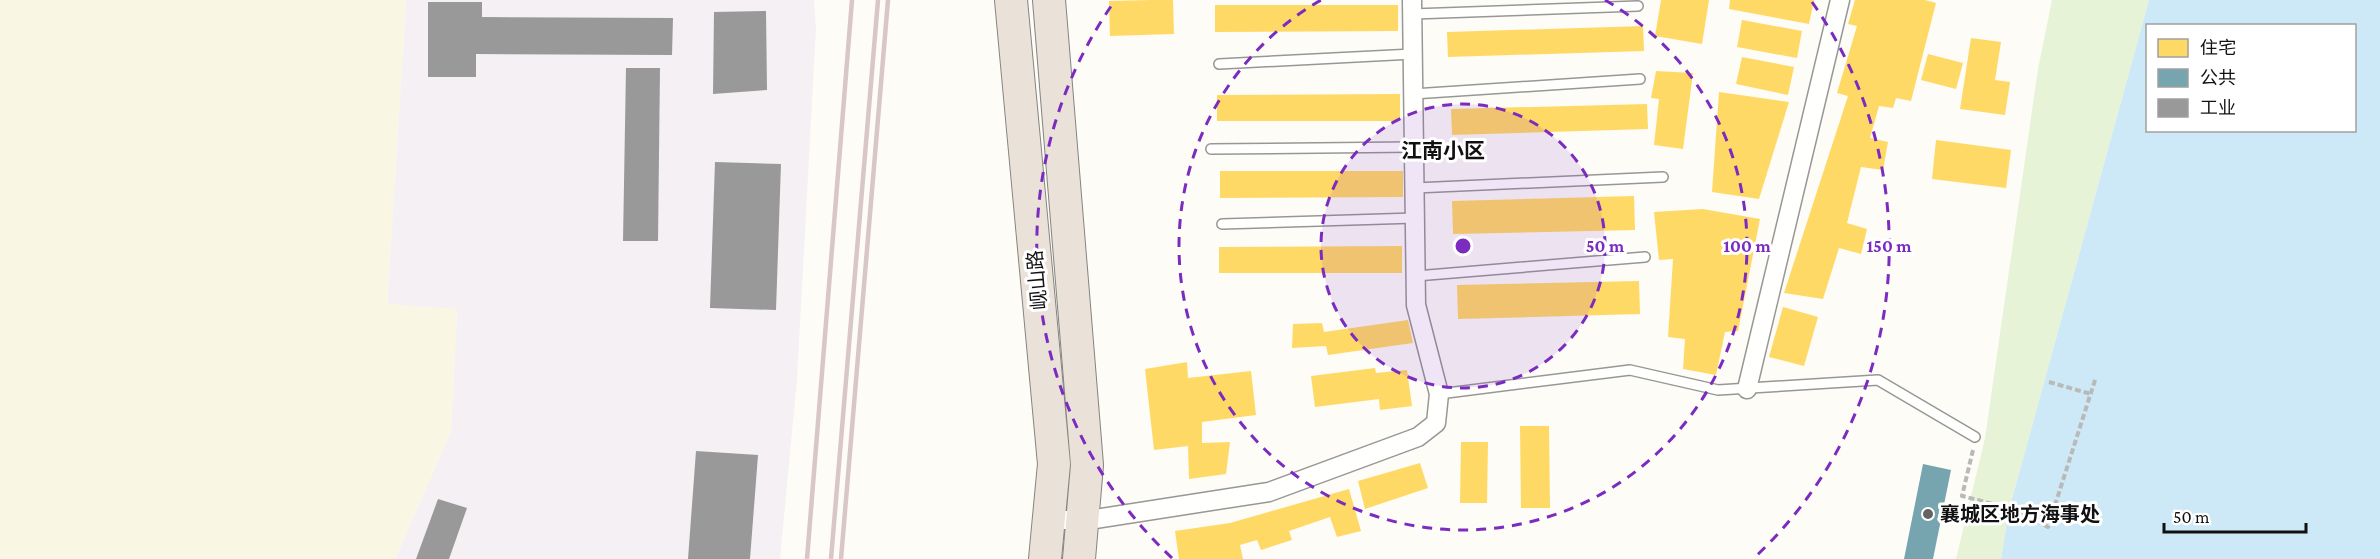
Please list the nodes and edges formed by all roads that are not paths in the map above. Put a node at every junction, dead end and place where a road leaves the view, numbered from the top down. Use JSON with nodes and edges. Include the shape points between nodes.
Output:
{"nodes":[{"id":1,"x":1011,"y":0,"type":"edge"},
{"id":2,"x":1049,"y":0,"type":"edge"},
{"id":3,"x":1840,"y":0,"type":"edge"},
{"id":4,"x":1638,"y":6,"type":"dead end"},
{"id":5,"x":1412,"y":7,"type":"edge"},
{"id":6,"x":1413,"y":54,"type":"junction"},
{"id":7,"x":1219,"y":64,"type":"dead end"},
{"id":8,"x":1640,"y":79,"type":"dead end"},
{"id":9,"x":1413,"y":94,"type":"junction"},
{"id":10,"x":1414,"y":147,"type":"junction"},
{"id":11,"x":1211,"y":149,"type":"dead end"},
{"id":12,"x":1663,"y":177,"type":"dead end"},
{"id":13,"x":1414,"y":188,"type":"junction"},
{"id":14,"x":1415,"y":218,"type":"junction"},
{"id":15,"x":1222,"y":224,"type":"dead end"},
{"id":16,"x":1645,"y":256,"type":"dead end"},
{"id":17,"x":1416,"y":276,"type":"junction"},
{"id":18,"x":1747,"y":389,"type":"junction"},
{"id":19,"x":1439,"y":394,"type":"junction"},
{"id":20,"x":1975,"y":437,"type":"road end"},
{"id":21,"x":1049,"y":519,"type":"junction"},
{"id":22,"x":1082,"y":521,"type":"junction"},
{"id":23,"x":1045,"y":559,"type":"edge"},
{"id":24,"x":1079,"y":559,"type":"edge"}],
"edges":[{"from":1,"to":21,"type":"highway","name":"岘山路","via":[[1054,464]]},
{"from":2,"to":22,"type":"highway","name":"岘山路","via":[[1087,465]]},
{"from":3,"to":18,"type":"street"},
{"from":4,"to":5,"type":"lane"},
{"from":5,"to":6,"type":"street"},
{"from":6,"to":7,"type":"lane"},
{"from":6,"to":9,"type":"street"},
{"from":8,"to":9,"type":"lane"},
{"from":9,"to":10,"type":"street"},
{"from":10,"to":11,"type":"lane"},
{"from":10,"to":13,"type":"street"},
{"from":12,"to":13,"type":"lane"},
{"from":13,"to":14,"type":"street"},
{"from":14,"to":15,"type":"lane"},
{"from":14,"to":17,"type":"street"},
{"from":16,"to":17,"type":"lane"},
{"from":17,"to":19,"type":"street","via":[[1416,305]]},
{"from":18,"to":19,"type":"lane","via":[[1718,390],[1630,370]]},
{"from":18,"to":20,"type":"lane","via":[[1878,380]]},
{"from":19,"to":22,"type":"street","via":[[1436,423],[1418,437],[1269,492]]},
{"from":21,"to":22,"type":"street"},
{"from":21,"to":23,"type":"highway","name":"岘山路"},
{"from":22,"to":24,"type":"highway","name":"岘山路"}]}
